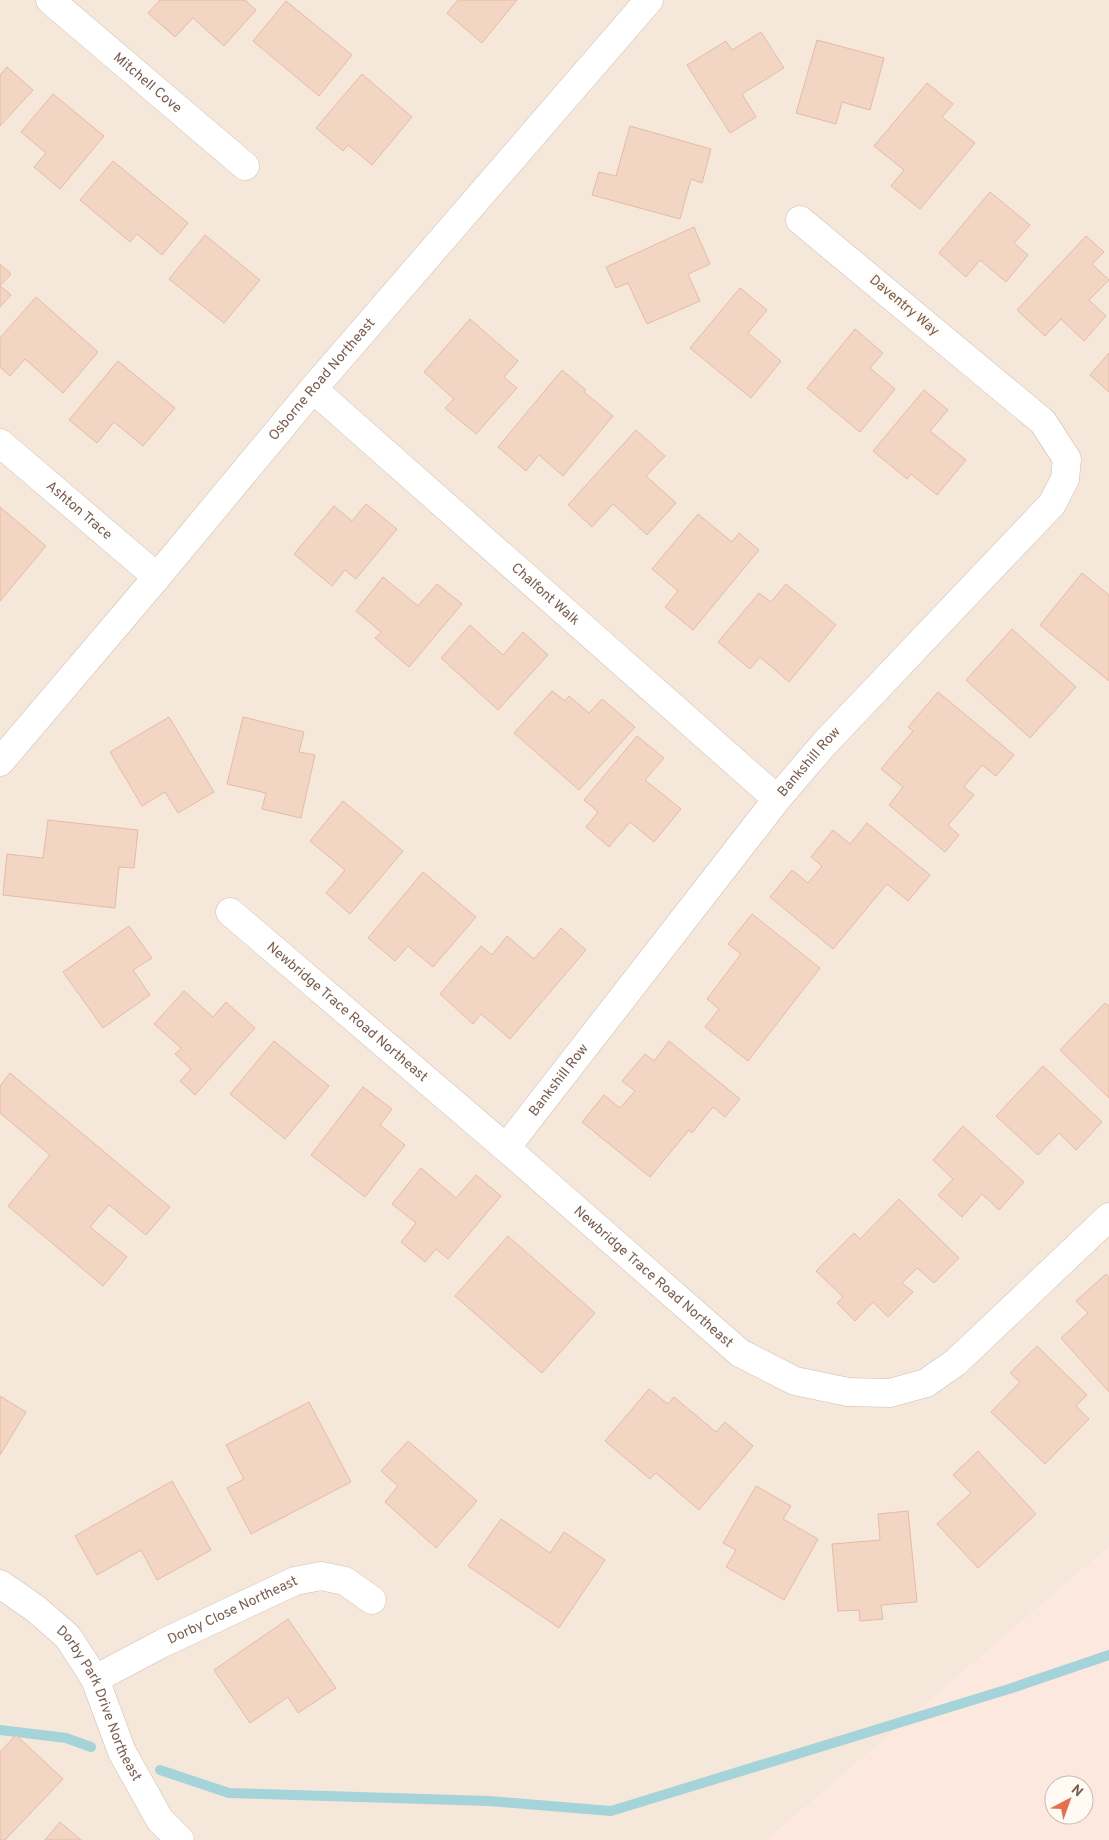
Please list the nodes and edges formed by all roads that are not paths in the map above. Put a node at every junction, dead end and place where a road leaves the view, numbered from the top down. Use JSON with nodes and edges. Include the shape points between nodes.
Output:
{"nodes":[{"id":1,"x":50,"y":0,"type":"edge"},
{"id":2,"x":649,"y":0,"type":"edge"},
{"id":3,"x":245,"y":166,"type":"dead end"},
{"id":4,"x":800,"y":220,"type":"dead end"},
{"id":5,"x":313,"y":389,"type":"junction"},
{"id":6,"x":1008,"y":393,"type":"joint"},
{"id":7,"x":0,"y":444,"type":"edge"},
{"id":8,"x":157,"y":577,"type":"junction"},
{"id":9,"x":0,"y":762,"type":"edge"},
{"id":10,"x":778,"y":798,"type":"junction"},
{"id":11,"x":230,"y":912,"type":"dead end"},
{"id":12,"x":506,"y":1148,"type":"junction"},
{"id":13,"x":1109,"y":1217,"type":"edge"},
{"id":14,"x":0,"y":1584,"type":"edge"},
{"id":15,"x":372,"y":1600,"type":"dead end"},
{"id":16,"x":95,"y":1679,"type":"junction"},
{"id":17,"x":180,"y":1840,"type":"edge"}],
"edges":[{"from":1,"to":3,"type":"street","name":"Mitchell Cove"},
{"from":2,"to":5,"type":"street","name":"Osborne Road Northeast"},
{"from":4,"to":6,"type":"street","name":"Daventry Way"},
{"from":5,"to":8,"type":"street","name":"Osborne Road Northeast"},
{"from":5,"to":10,"type":"street","name":"Chalfont Walk"},
{"from":6,"to":10,"type":"street","name":"Bankshill Row","via":[[1043,422],[1067,459],[1065,479],[1052,504],[824,744]]},
{"from":7,"to":8,"type":"street","name":"Ashton Trace"},
{"from":8,"to":9,"type":"street","name":"Osborne Road Northeast"},
{"from":10,"to":12,"type":"street","name":"Bankshill Row"},
{"from":11,"to":12,"type":"street","name":"Newbridge Trace Road Northeast"},
{"from":12,"to":13,"type":"street","name":"Newbridge Trace Road Northeast","via":[[740,1352],[795,1381],[848,1392],[890,1393],[926,1383],[956,1362]]},
{"from":14,"to":16,"type":"street","name":"Dorby Park Drive Northeast","via":[[36,1608],[68,1637]]},
{"from":15,"to":16,"type":"street","name":"Dorby Close Northeast","via":[[345,1581],[321,1576],[295,1581]]},
{"from":16,"to":17,"type":"street","name":"Dorby Park Drive Northeast","via":[[122,1752],[160,1820]]}]}
